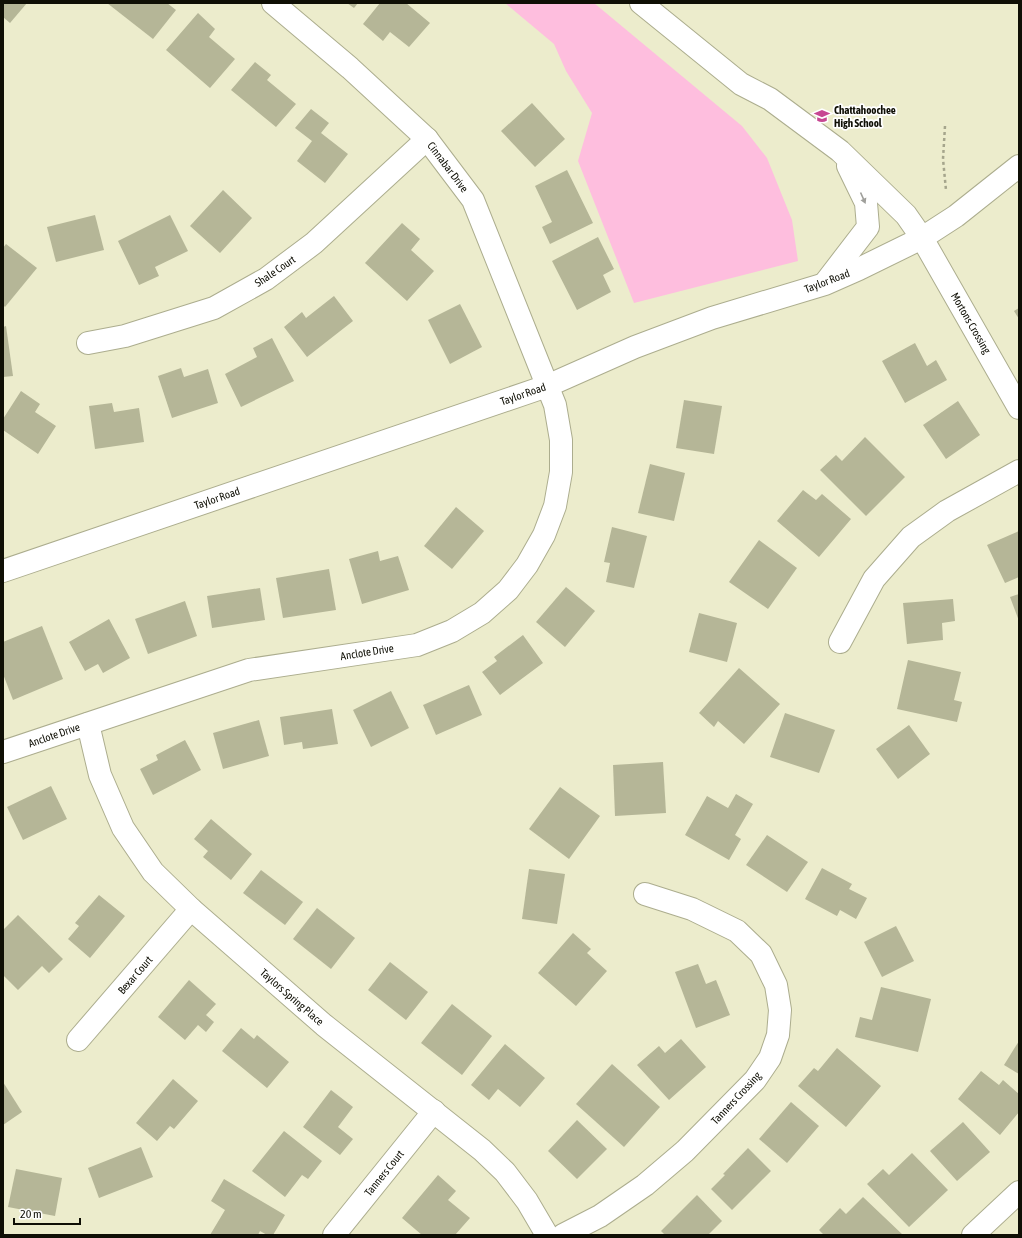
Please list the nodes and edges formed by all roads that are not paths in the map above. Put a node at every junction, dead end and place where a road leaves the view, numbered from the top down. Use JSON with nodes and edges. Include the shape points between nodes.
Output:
{"nodes":[{"id":1,"x":273,"y":3,"type":"edge"},
{"id":2,"x":641,"y":3,"type":"edge"},
{"id":3,"x":427,"y":139,"type":"junction"},
{"id":4,"x":840,"y":151,"type":"junction"},
{"id":5,"x":1019,"y":166,"type":"edge"},
{"id":6,"x":922,"y":238,"type":"junction"},
{"id":7,"x":825,"y":284,"type":"junction"},
{"id":8,"x":88,"y":343,"type":"dead end"},
{"id":9,"x":547,"y":386,"type":"junction"},
{"id":10,"x":1019,"y":408,"type":"edge"},
{"id":11,"x":1019,"y":471,"type":"edge"},
{"id":12,"x":3,"y":571,"type":"edge"},
{"id":13,"x":840,"y":642,"type":"dead end"},
{"id":14,"x":88,"y":724,"type":"junction"},
{"id":15,"x":3,"y":752,"type":"edge"},
{"id":16,"x":645,"y":894,"type":"dead end"},
{"id":17,"x":191,"y":909,"type":"junction"},
{"id":18,"x":78,"y":1040,"type":"dead end"},
{"id":19,"x":434,"y":1111,"type":"junction"},
{"id":20,"x":1019,"y":1192,"type":"edge"},
{"id":21,"x":334,"y":1235,"type":"edge"},
{"id":22,"x":547,"y":1235,"type":"edge"},
{"id":23,"x":563,"y":1235,"type":"edge"},
{"id":24,"x":973,"y":1235,"type":"edge"}],
"edges":[{"from":1,"to":3,"type":"street","name":"Cinnabar Drive","via":[[350,68]]},
{"from":2,"to":4,"type":"street","name":"Mortons Crossing","via":[[741,84],[770,99]]},
{"from":3,"to":8,"type":"street","name":"Shale Court","via":[[314,243],[266,279],[214,308],[125,336]]},
{"from":3,"to":9,"type":"street","name":"Cinnabar Drive","via":[[473,200]]},
{"from":4,"to":6,"type":"street","name":"Mortons Crossing","via":[[906,215]]},
{"from":4,"to":7,"type":"street","one_way":true,"via":[[866,203],[868,227]]},
{"from":5,"to":6,"type":"street","name":"Taylor Road","via":[[956,216]]},
{"from":6,"to":7,"type":"street","name":"Taylor Road"},
{"from":6,"to":10,"type":"street","name":"Mortons Crossing"},
{"from":7,"to":9,"type":"street","name":"Taylor Road","via":[[705,321],[634,347]]},
{"from":9,"to":12,"type":"street","name":"Taylor Road"},
{"from":9,"to":14,"type":"street","name":"Anclote Drive","via":[[555,405],[562,440],[561,472],[555,506],[544,535],[527,565],[508,590],[482,613],[452,631],[417,645],[249,670]]},
{"from":11,"to":13,"type":"street","via":[[947,511],[911,537],[874,579]]},
{"from":14,"to":15,"type":"street","name":"Anclote Drive"},
{"from":14,"to":17,"type":"street","name":"Taylors Spring Place","via":[[100,775],[124,828],[153,872]]},
{"from":16,"to":23,"type":"street","name":"Tanners Crossing","via":[[692,909],[737,931],[761,954],[776,985],[780,1010],[778,1035],[770,1058],[755,1080],[685,1150],[644,1185],[600,1216]]},
{"from":17,"to":18,"type":"street","name":"Bexar Court"},
{"from":17,"to":19,"type":"street","name":"Taylors Spring Place","via":[[324,1025]]},
{"from":19,"to":21,"type":"street","name":"Tanners Court"},
{"from":19,"to":22,"type":"street","name":"Taylors Spring Place","via":[[505,1172],[527,1201]]},
{"from":20,"to":24,"type":"street"}]}
